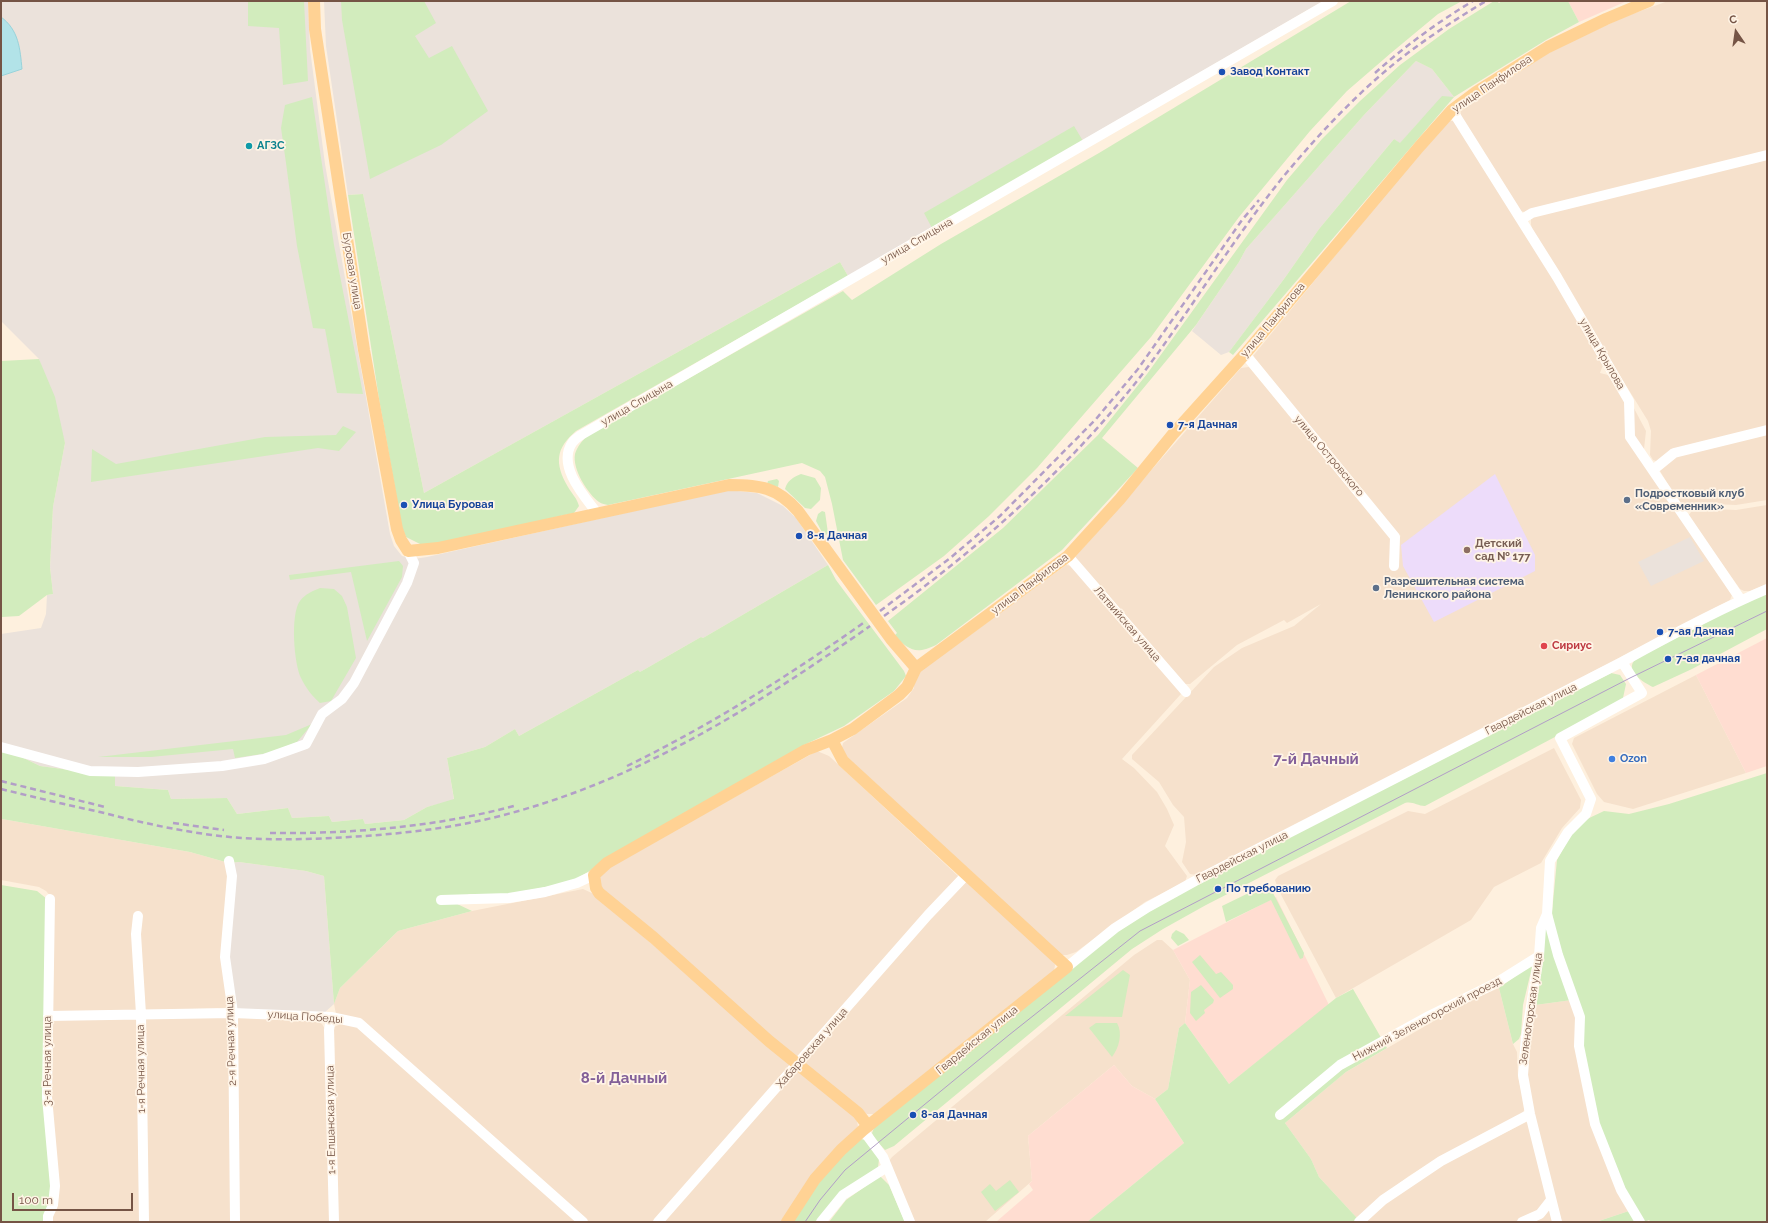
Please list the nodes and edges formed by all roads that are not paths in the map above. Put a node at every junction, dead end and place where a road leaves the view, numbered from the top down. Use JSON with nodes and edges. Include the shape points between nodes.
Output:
{"nodes":[{"id":1,"x":314,"y":1,"type":"edge"},
{"id":2,"x":1333,"y":1,"type":"edge"},
{"id":3,"x":1649,"y":1,"type":"edge"},
{"id":4,"x":1452,"y":110,"type":"junction"},
{"id":5,"x":1767,"y":155,"type":"edge"},
{"id":6,"x":1522,"y":219,"type":"junction"},
{"id":7,"x":1245,"y":354,"type":"junction"},
{"id":8,"x":1767,"y":430,"type":"edge"},
{"id":9,"x":1653,"y":470,"type":"junction"},
{"id":10,"x":597,"y":513,"type":"junction"},
{"id":11,"x":408,"y":551,"type":"junction"},
{"id":12,"x":1068,"y":556,"type":"junction"},
{"id":13,"x":1394,"y":566,"type":"dead end"},
{"id":14,"x":1767,"y":589,"type":"edge"},
{"id":15,"x":1741,"y":600,"type":"junction"},
{"id":16,"x":1622,"y":662,"type":"junction"},
{"id":17,"x":916,"y":668,"type":"junction"},
{"id":18,"x":1186,"y":692,"type":"dead end"},
{"id":19,"x":832,"y":740,"type":"junction"},
{"id":20,"x":1,"y":747,"type":"edge"},
{"id":21,"x":229,"y":861,"type":"dead end"},
{"id":22,"x":967,"y":874,"type":"junction"},
{"id":23,"x":594,"y":875,"type":"junction"},
{"id":24,"x":50,"y":899,"type":"dead end"},
{"id":25,"x":441,"y":900,"type":"dead end"},
{"id":26,"x":1547,"y":914,"type":"junction"},
{"id":27,"x":138,"y":916,"type":"dead end"},
{"id":28,"x":1539,"y":956,"type":"junction"},
{"id":29,"x":1067,"y":967,"type":"junction"},
{"id":30,"x":233,"y":1013,"type":"junction"},
{"id":31,"x":141,"y":1014,"type":"junction"},
{"id":32,"x":48,"y":1016,"type":"junction"},
{"id":33,"x":331,"y":1017,"type":"junction"},
{"id":34,"x":798,"y":1064,"type":"junction"},
{"id":35,"x":1530,"y":1114,"type":"junction"},
{"id":36,"x":1280,"y":1115,"type":"dead end"},
{"id":37,"x":866,"y":1128,"type":"junction"},
{"id":38,"x":887,"y":1167,"type":"junction"},
{"id":39,"x":1551,"y":1200,"type":"junction"},
{"id":40,"x":48,"y":1222,"type":"edge"},
{"id":41,"x":144,"y":1222,"type":"edge"},
{"id":42,"x":235,"y":1222,"type":"edge"},
{"id":43,"x":334,"y":1222,"type":"edge"},
{"id":44,"x":583,"y":1222,"type":"edge"},
{"id":45,"x":658,"y":1222,"type":"edge"},
{"id":46,"x":787,"y":1222,"type":"edge"},
{"id":47,"x":821,"y":1222,"type":"edge"},
{"id":48,"x":910,"y":1222,"type":"edge"},
{"id":49,"x":1359,"y":1222,"type":"edge"},
{"id":50,"x":1522,"y":1222,"type":"edge"},
{"id":51,"x":1557,"y":1222,"type":"edge"},
{"id":52,"x":1640,"y":1222,"type":"edge"}],
"edges":[{"from":1,"to":11,"type":"main road","name":"Буровая улица","via":[[315,29],[358,312],[393,507],[401,540]]},
{"from":2,"to":10,"type":"street","name":"улица Спицына","via":[[581,435],[572,443],[568,456],[569,467],[574,481]]},
{"from":3,"to":4,"type":"main road","name":"улица Панфилова","via":[[1548,47]]},
{"from":4,"to":6,"type":"street","name":"улица Крылова"},
{"from":4,"to":7,"type":"main road","name":"улица Панфилова"},
{"from":5,"to":6,"type":"street","via":[[1532,213]]},
{"from":6,"to":9,"type":"street","name":"улица Крылова","via":[[1629,401],[1630,437]]},
{"from":7,"to":12,"type":"main road","name":"улица Панфилова"},
{"from":7,"to":13,"type":"street","name":"улица Островского","via":[[1395,537]]},
{"from":8,"to":9,"type":"street","via":[[1674,453]]},
{"from":9,"to":15,"type":"street","name":"улица Крылова"},
{"from":10,"to":11,"type":"main road","via":[[438,548]]},
{"from":10,"to":17,"type":"main road","via":[[729,485],[764,488],[780,494],[798,511],[891,639]]},
{"from":11,"to":20,"type":"street","via":[[414,564],[407,583],[363,667],[342,699],[322,714],[306,744],[264,759],[138,772],[90,771]]},
{"from":12,"to":17,"type":"main road","name":"улица Панфилова"},
{"from":12,"to":18,"type":"street","name":"Латвийская улица"},
{"from":14,"to":15,"type":"street","name":"Гвардейская улица"},
{"from":15,"to":16,"type":"street","name":"Гвардейская улица"},
{"from":16,"to":26,"type":"street","via":[[1642,693],[1560,738],[1591,799],[1586,814],[1568,832],[1550,861]]},
{"from":16,"to":29,"type":"street","name":"Гвардейская улица","via":[[1195,881],[1115,928]]},
{"from":17,"to":19,"type":"main road","via":[[907,687],[899,695],[853,729]]},
{"from":19,"to":22,"type":"main road","via":[[843,761]]},
{"from":19,"to":23,"type":"main road","via":[[806,750],[650,838],[607,863]]},
{"from":21,"to":30,"type":"street","name":"2-я Речная улица","via":[[232,876],[225,957]]},
{"from":22,"to":29,"type":"main road"},
{"from":22,"to":34,"type":"street","name":"Хабаровская улица"},
{"from":23,"to":25,"type":"street","via":[[545,892],[509,898]]},
{"from":23,"to":34,"type":"main road","via":[[599,893]]},
{"from":24,"to":32,"type":"street","name":"3-я Речная улица"},
{"from":26,"to":28,"type":"street","name":"Зеленогорская улица","via":[[1541,928]]},
{"from":26,"to":52,"type":"street","via":[[1580,1016],[1579,1046],[1594,1124],[1621,1190]]},
{"from":27,"to":31,"type":"street","name":"1-я Речная улица","via":[[136,934]]},
{"from":28,"to":35,"type":"street","name":"Зеленогорская улица","via":[[1526,1037],[1523,1075]]},
{"from":28,"to":36,"type":"street","name":"Нижний Зеленогорский проезд","via":[[1496,983],[1340,1065]]},
{"from":29,"to":37,"type":"main road","name":"Гвардейская улица"},
{"from":30,"to":31,"type":"street","name":"улица Победы"},
{"from":30,"to":33,"type":"street","name":"улица Победы"},
{"from":30,"to":42,"type":"street","name":"2-я Речная улица"},
{"from":31,"to":32,"type":"street","name":"улица Победы"},
{"from":31,"to":41,"type":"street","name":"1-я Речная улица"},
{"from":32,"to":40,"type":"street","name":"3-я Речная улица","via":[[47,1097],[55,1186]]},
{"from":33,"to":43,"type":"street","name":"1-я Елшанская улица","via":[[329,1030]]},
{"from":33,"to":44,"type":"street","name":"улица Победы","via":[[359,1023]]},
{"from":34,"to":37,"type":"main road","via":[[858,1113]]},
{"from":34,"to":45,"type":"street","name":"Хабаровская улица"},
{"from":35,"to":39,"type":"street","name":"Зеленогорская улица"},
{"from":35,"to":49,"type":"street","via":[[1441,1161],[1383,1200]]},
{"from":37,"to":38,"type":"street"},
{"from":37,"to":46,"type":"main road","name":"Гвардейская улица","via":[[841,1150],[815,1179]]},
{"from":38,"to":47,"type":"street","via":[[843,1195]]},
{"from":38,"to":48,"type":"street"},
{"from":39,"to":50,"type":"street","via":[[1540,1214]]},
{"from":39,"to":51,"type":"street","name":"Зеленогорская улица"}]}
